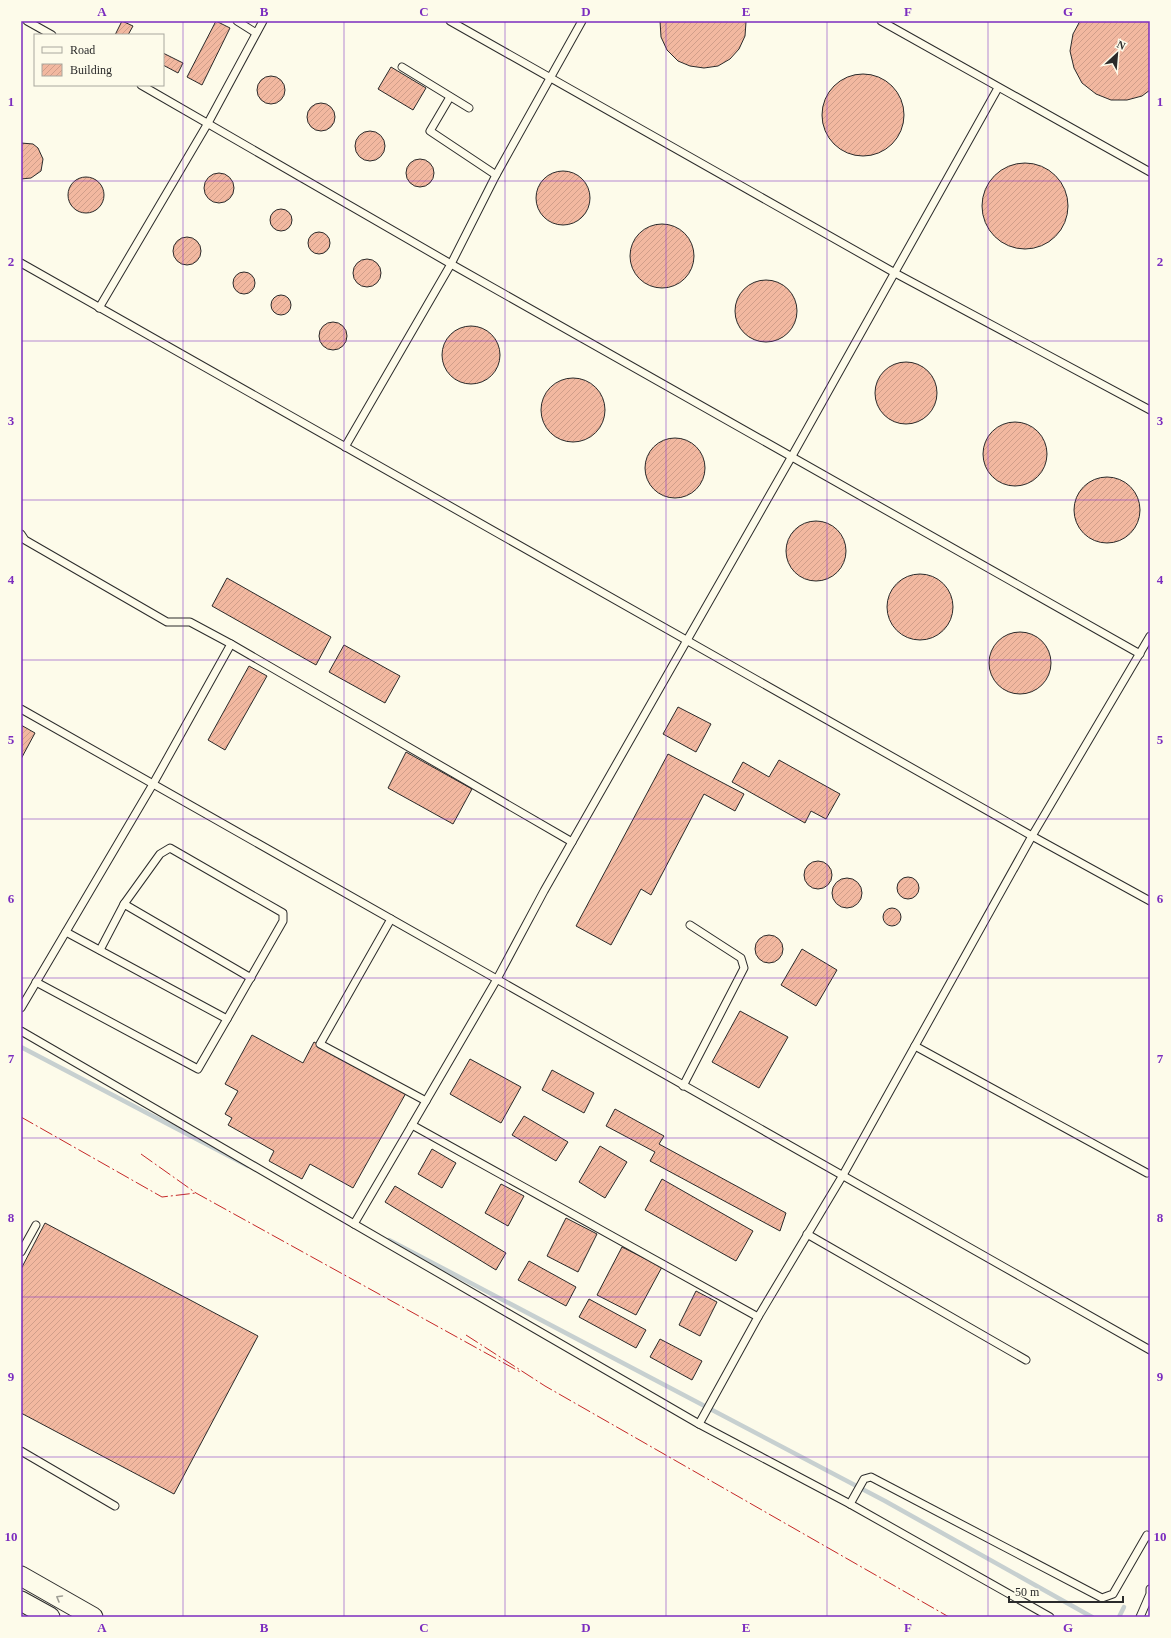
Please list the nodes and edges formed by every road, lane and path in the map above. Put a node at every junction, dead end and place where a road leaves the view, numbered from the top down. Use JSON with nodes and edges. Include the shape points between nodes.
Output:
{"nodes":[{"id":1,"x":27,"y":21,"type":"edge"},
{"id":2,"x":237,"y":21,"type":"edge"},
{"id":3,"x":263,"y":21,"type":"edge"},
{"id":4,"x":450,"y":21,"type":"edge"},
{"id":5,"x":582,"y":21,"type":"edge"},
{"id":6,"x":881,"y":21,"type":"edge"},
{"id":7,"x":256,"y":33,"type":"junction"},
{"id":8,"x":50,"y":34,"type":"edge"},
{"id":9,"x":402,"y":67,"type":"dead end"},
{"id":10,"x":551,"y":78,"type":"junction"},
{"id":11,"x":143,"y":86,"type":"edge"},
{"id":12,"x":998,"y":88,"type":"junction"},
{"id":13,"x":450,"y":97,"type":"junction"},
{"id":14,"x":469,"y":108,"type":"dead end"},
{"id":15,"x":208,"y":123,"type":"junction"},
{"id":16,"x":1150,"y":172,"type":"edge"},
{"id":17,"x":496,"y":175,"type":"junction"},
{"id":18,"x":21,"y":263,"type":"edge"},
{"id":19,"x":451,"y":264,"type":"junction"},
{"id":20,"x":895,"y":273,"type":"junction"},
{"id":21,"x":99,"y":308,"type":"junction"},
{"id":22,"x":1150,"y":410,"type":"edge"},
{"id":23,"x":344,"y":447,"type":"junction"},
{"id":24,"x":792,"y":456,"type":"junction"},
{"id":25,"x":21,"y":534,"type":"edge"},
{"id":26,"x":1150,"y":636,"type":"edge"},
{"id":27,"x":687,"y":641,"type":"junction"},
{"id":28,"x":231,"y":644,"type":"junction"},
{"id":29,"x":1140,"y":654,"type":"junction"},
{"id":30,"x":21,"y":709,"type":"edge"},
{"id":31,"x":153,"y":784,"type":"junction"},
{"id":32,"x":1032,"y":836,"type":"junction"},
{"id":33,"x":572,"y":842,"type":"junction"},
{"id":34,"x":1150,"y":901,"type":"edge"},
{"id":35,"x":124,"y":904,"type":"junction"},
{"id":36,"x":391,"y":919,"type":"junction"},
{"id":37,"x":690,"y":925,"type":"dead end"},
{"id":38,"x":66,"y":932,"type":"junction"},
{"id":39,"x":100,"y":950,"type":"junction"},
{"id":40,"x":251,"y":978,"type":"junction"},
{"id":41,"x":496,"y":979,"type":"junction"},
{"id":42,"x":36,"y":982,"type":"junction"},
{"id":43,"x":21,"y":1008,"type":"edge"},
{"id":44,"x":227,"y":1019,"type":"junction"},
{"id":45,"x":21,"y":1031,"type":"edge"},
{"id":46,"x":915,"y":1046,"type":"junction"},
{"id":47,"x":683,"y":1086,"type":"junction"},
{"id":48,"x":426,"y":1101,"type":"junction"},
{"id":49,"x":412,"y":1125,"type":"junction"},
{"id":50,"x":1147,"y":1173,"type":"dead end"},
{"id":51,"x":843,"y":1175,"type":"junction"},
{"id":52,"x":354,"y":1224,"type":"junction"},
{"id":53,"x":36,"y":1225,"type":"dead end"},
{"id":54,"x":807,"y":1234,"type":"junction"},
{"id":55,"x":21,"y":1252,"type":"edge"},
{"id":56,"x":758,"y":1317,"type":"junction"},
{"id":57,"x":1150,"y":1350,"type":"edge"},
{"id":58,"x":1026,"y":1360,"type":"dead end"},
{"id":59,"x":699,"y":1424,"type":"junction"},
{"id":60,"x":21,"y":1451,"type":"edge"},
{"id":61,"x":850,"y":1504,"type":"junction"},
{"id":62,"x":116,"y":1506,"type":"dead end"},
{"id":63,"x":1150,"y":1537,"type":"edge"},
{"id":64,"x":24,"y":1586,"type":"edge"},
{"id":65,"x":1150,"y":1589,"type":"edge"},
{"id":66,"x":50,"y":1617,"type":"edge"},
{"id":67,"x":93,"y":1617,"type":"edge"},
{"id":68,"x":1050,"y":1617,"type":"edge"},
{"id":69,"x":1140,"y":1617,"type":"edge"}],
"edges":[{"from":1,"to":8,"type":"lane"},
{"from":2,"to":7,"type":"lane"},
{"from":3,"to":7,"type":"lane"},
{"from":4,"to":10,"type":"lane"},
{"from":5,"to":10,"type":"lane"},
{"from":6,"to":12,"type":"lane"},
{"from":7,"to":15,"type":"lane"},
{"from":9,"to":13,"type":"lane"},
{"from":10,"to":17,"type":"lane"},
{"from":10,"to":20,"type":"lane"},
{"from":11,"to":15,"type":"lane"},
{"from":12,"to":16,"type":"lane"},
{"from":12,"to":20,"type":"lane"},
{"from":13,"to":14,"type":"lane"},
{"from":13,"to":17,"type":"lane","via":[[430,131]]},
{"from":15,"to":19,"type":"lane"},
{"from":15,"to":21,"type":"lane"},
{"from":17,"to":19,"type":"lane"},
{"from":18,"to":21,"type":"lane"},
{"from":19,"to":23,"type":"lane"},
{"from":19,"to":24,"type":"lane"},
{"from":20,"to":22,"type":"lane"},
{"from":20,"to":24,"type":"lane"},
{"from":21,"to":23,"type":"lane"},
{"from":23,"to":27,"type":"lane"},
{"from":24,"to":27,"type":"lane"},
{"from":24,"to":29,"type":"lane"},
{"from":25,"to":28,"type":"lane","via":[[25,540],[167,622],[190,622]]},
{"from":26,"to":29,"type":"lane"},
{"from":27,"to":32,"type":"lane"},
{"from":27,"to":33,"type":"lane"},
{"from":28,"to":31,"type":"lane"},
{"from":28,"to":33,"type":"lane"},
{"from":29,"to":32,"type":"lane"},
{"from":30,"to":31,"type":"lane"},
{"from":31,"to":36,"type":"lane"},
{"from":31,"to":38,"type":"lane"},
{"from":32,"to":34,"type":"lane"},
{"from":32,"to":46,"type":"lane"},
{"from":33,"to":41,"type":"lane"},
{"from":35,"to":39,"type":"lane"},
{"from":35,"to":40,"type":"lane"},
{"from":35,"to":40,"type":"lane","via":[[160,854],[170,848],[283,913],[283,921]]},
{"from":36,"to":41,"type":"lane"},
{"from":36,"to":48,"type":"lane","via":[[320,1044]]},
{"from":37,"to":47,"type":"lane","via":[[741,958],[744,968]]},
{"from":38,"to":39,"type":"lane"},
{"from":38,"to":42,"type":"lane"},
{"from":39,"to":44,"type":"lane"},
{"from":40,"to":44,"type":"lane"},
{"from":41,"to":47,"type":"lane"},
{"from":41,"to":48,"type":"lane"},
{"from":42,"to":43,"type":"lane"},
{"from":42,"to":44,"type":"lane","via":[[198,1069]]},
{"from":45,"to":52,"type":"lane"},
{"from":46,"to":50,"type":"lane"},
{"from":46,"to":51,"type":"lane"},
{"from":47,"to":51,"type":"lane"},
{"from":48,"to":49,"type":"lane"},
{"from":49,"to":52,"type":"lane"},
{"from":49,"to":56,"type":"lane"},
{"from":51,"to":54,"type":"lane"},
{"from":51,"to":57,"type":"lane"},
{"from":52,"to":59,"type":"lane"},
{"from":53,"to":55,"type":"lane"},
{"from":54,"to":56,"type":"lane"},
{"from":54,"to":58,"type":"lane"},
{"from":56,"to":59,"type":"lane"},
{"from":59,"to":61,"type":"lane"},
{"from":60,"to":62,"type":"lane"},
{"from":61,"to":63,"type":"lane","via":[[864,1479],[871,1477],[1102,1598],[1113,1594],[1147,1535]]},
{"from":61,"to":68,"type":"lane"},
{"from":64,"to":66,"type":"main road"},
{"from":67,"to":64,"type":"main road","one_way":true},
{"from":65,"to":69,"type":"lane"}]}
